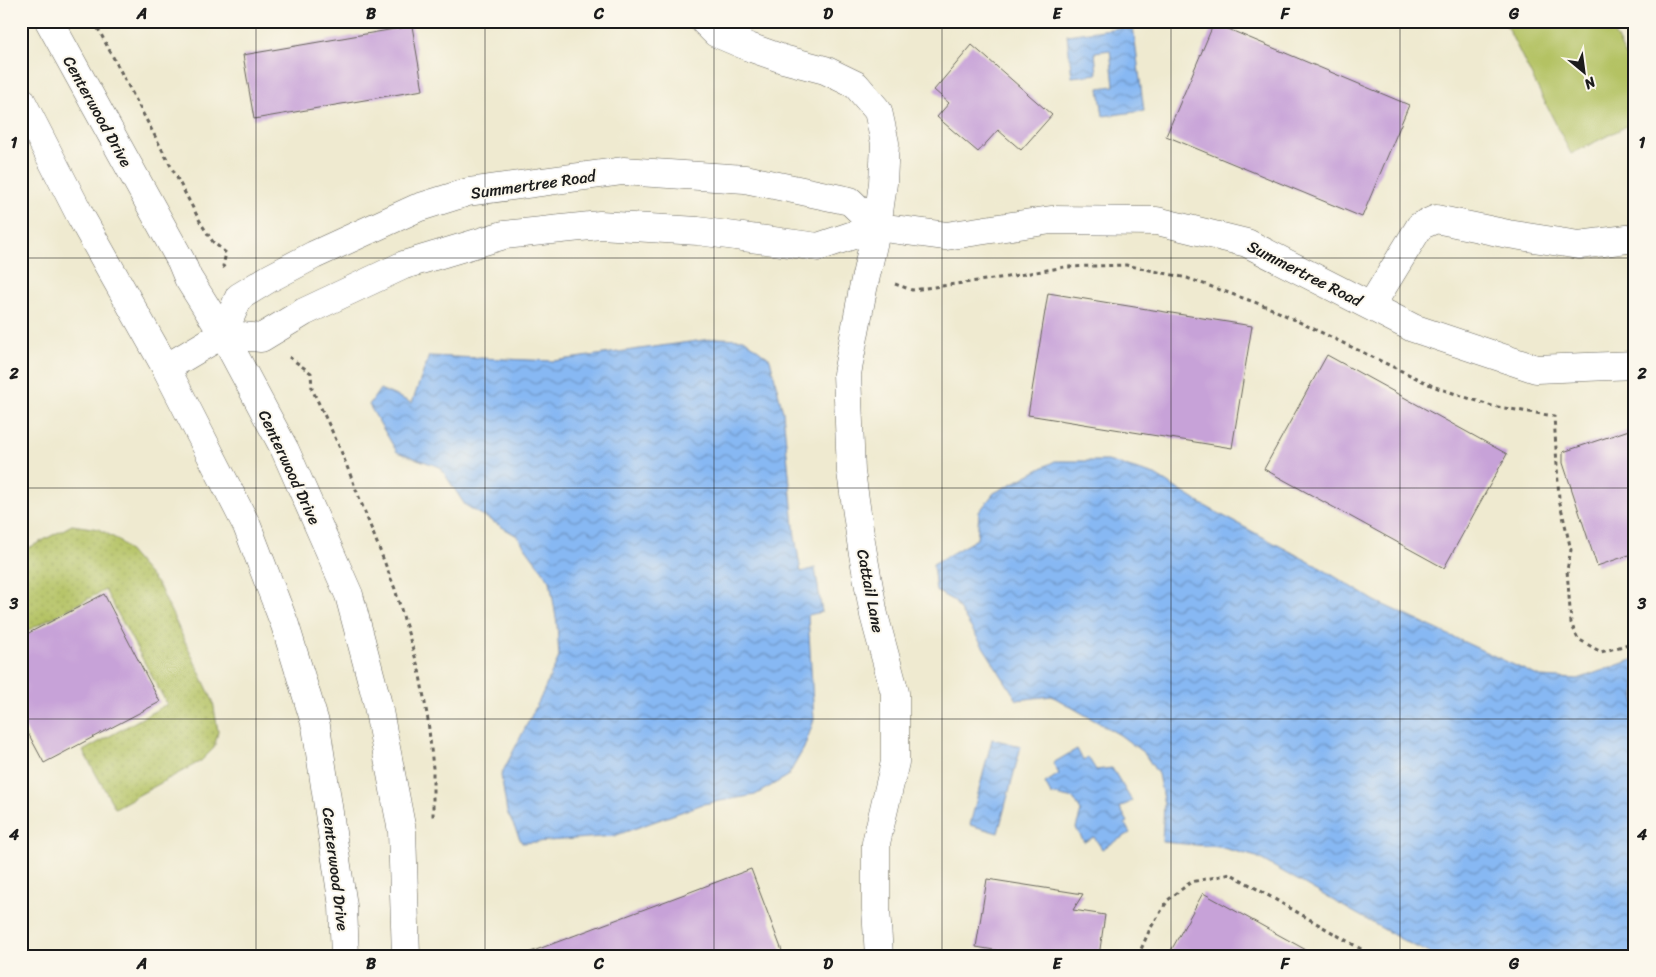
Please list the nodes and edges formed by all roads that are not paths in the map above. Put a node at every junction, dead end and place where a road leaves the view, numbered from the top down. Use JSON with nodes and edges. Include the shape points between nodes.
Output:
{"nodes":[{"id":1,"x":50,"y":21,"type":"edge"},
{"id":2,"x":704,"y":21,"type":"edge"},
{"id":3,"x":21,"y":100,"type":"edge"},
{"id":4,"x":877,"y":227,"type":"junction"},
{"id":5,"x":1635,"y":238,"type":"edge"},
{"id":6,"x":1371,"y":306,"type":"junction"},
{"id":7,"x":223,"y":334,"type":"junction"},
{"id":8,"x":1635,"y":365,"type":"edge"},
{"id":9,"x":166,"y":368,"type":"junction"},
{"id":10,"x":345,"y":956,"type":"edge"},
{"id":11,"x":406,"y":956,"type":"edge"},
{"id":12,"x":879,"y":956,"type":"edge"}],
"edges":[{"from":1,"to":7,"type":"street","name":"Centerwood Drive","via":[[188,278]]},
{"from":2,"to":4,"type":"street","via":[[716,33],[732,40],[825,70],[856,85],[878,111],[885,143]]},
{"from":3,"to":9,"type":"street","name":"Centerwood Drive","via":[[81,217]]},
{"from":4,"to":6,"type":"street","name":"Summertree Road","via":[[946,236],[1051,220],[1157,221],[1247,243]]},
{"from":4,"to":7,"type":"street","name":"Summertree Road","via":[[818,246],[698,231],[600,225],[504,235],[404,265],[304,312],[261,338]]},
{"from":4,"to":7,"type":"street","name":"Summertree Road","via":[[850,201],[745,179],[623,171],[468,192],[417,208],[270,278],[239,297]]},
{"from":4,"to":12,"type":"street","name":"Cattail Lane","via":[[847,374],[851,472],[862,548],[874,615],[895,692],[895,762],[876,843]]},
{"from":5,"to":6,"type":"street","via":[[1579,245],[1436,219],[1420,226]]},
{"from":6,"to":8,"type":"street","name":"Summertree Road","via":[[1413,328],[1536,369]]},
{"from":7,"to":9,"type":"street"},
{"from":7,"to":11,"type":"street","name":"Centerwood Drive","via":[[285,450],[349,596],[377,701],[402,831]]},
{"from":9,"to":10,"type":"street","name":"Centerwood Drive","via":[[247,526],[286,626],[314,717],[343,906]]}]}
